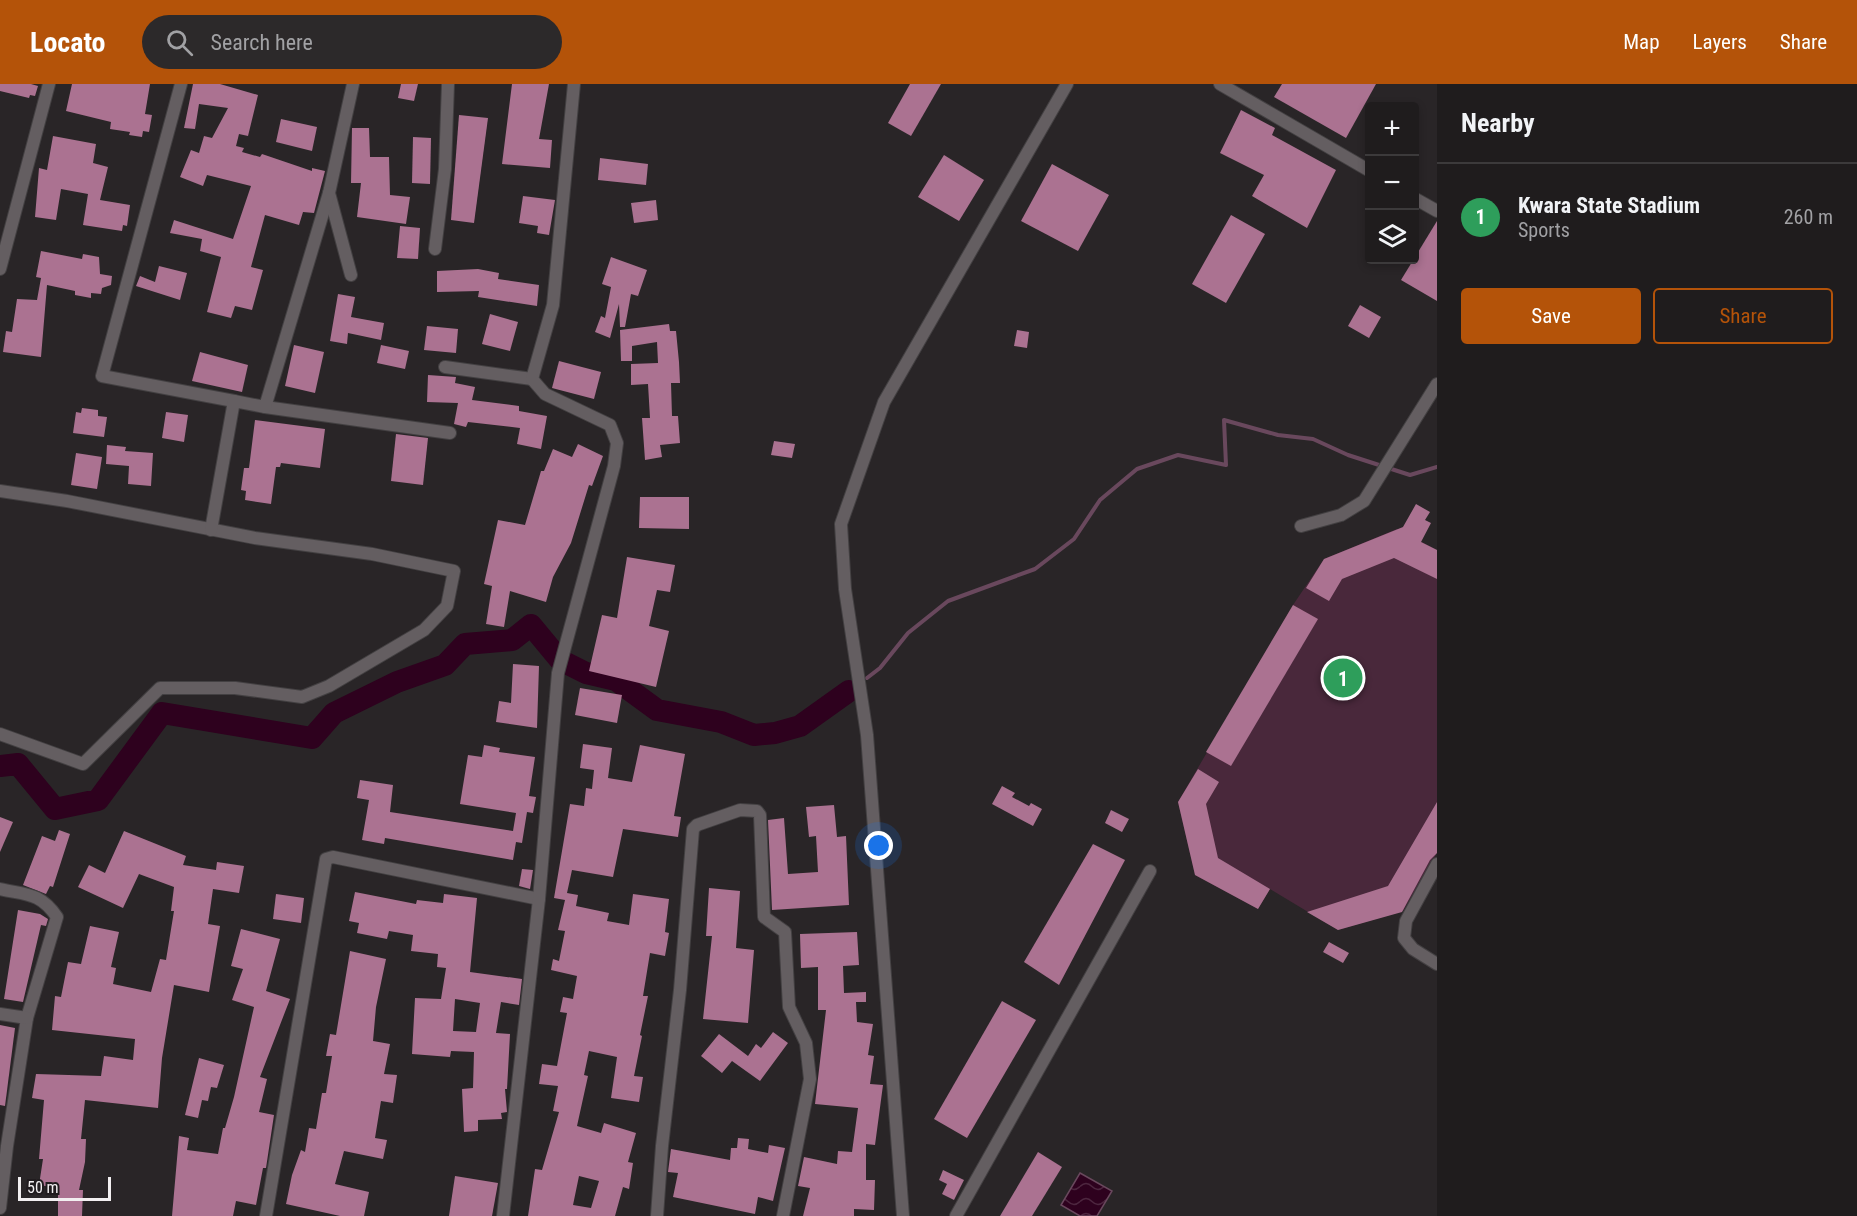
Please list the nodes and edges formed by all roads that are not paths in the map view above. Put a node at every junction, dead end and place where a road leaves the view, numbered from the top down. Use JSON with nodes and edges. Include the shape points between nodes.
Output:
{"nodes":[{"id":1,"x":49,"y":84,"type":"edge"},
{"id":2,"x":181,"y":84,"type":"edge"},
{"id":3,"x":353,"y":84,"type":"edge"},
{"id":4,"x":448,"y":84,"type":"edge"},
{"id":5,"x":574,"y":84,"type":"edge"},
{"id":6,"x":1067,"y":84,"type":"edge"},
{"id":7,"x":1220,"y":84,"type":"edge"},
{"id":8,"x":1365,"y":168,"type":"edge"},
{"id":9,"x":329,"y":193,"type":"junction"},
{"id":10,"x":1419,"y":201,"type":"edge"},
{"id":11,"x":1437,"y":211,"type":"edge"},
{"id":12,"x":435,"y":249,"type":"dead end"},
{"id":13,"x":0,"y":269,"type":"edge"},
{"id":14,"x":351,"y":275,"type":"dead end"},
{"id":15,"x":445,"y":367,"type":"dead end"},
{"id":16,"x":532,"y":379,"type":"junction"},
{"id":17,"x":1437,"y":384,"type":"edge"},
{"id":18,"x":234,"y":402,"type":"junction"},
{"id":19,"x":265,"y":407,"type":"junction"},
{"id":20,"x":450,"y":433,"type":"dead end"},
{"id":21,"x":0,"y":491,"type":"edge"},
{"id":22,"x":1301,"y":526,"type":"dead end"},
{"id":23,"x":210,"y":530,"type":"junction"},
{"id":24,"x":0,"y":734,"type":"edge"},
{"id":25,"x":1437,"y":864,"type":"edge"},
{"id":26,"x":1150,"y":871,"type":"dead end"},
{"id":27,"x":0,"y":889,"type":"edge"},
{"id":28,"x":539,"y":898,"type":"junction"},
{"id":29,"x":1437,"y":964,"type":"edge"},
{"id":30,"x":0,"y":1014,"type":"edge"},
{"id":31,"x":27,"y":1018,"type":"junction"},
{"id":32,"x":3,"y":1145,"type":"edge"},
{"id":33,"x":0,"y":1208,"type":"edge"},
{"id":34,"x":266,"y":1216,"type":"edge"},
{"id":35,"x":503,"y":1216,"type":"edge"},
{"id":36,"x":657,"y":1216,"type":"edge"},
{"id":37,"x":783,"y":1216,"type":"edge"},
{"id":38,"x":903,"y":1216,"type":"edge"},
{"id":39,"x":956,"y":1216,"type":"edge"}],
"edges":[{"from":1,"to":13,"type":"street"},
{"from":2,"to":18,"type":"street","via":[[102,376]]},
{"from":3,"to":9,"type":"street"},
{"from":4,"to":12,"type":"street","via":[[445,169]]},
{"from":5,"to":16,"type":"street","via":[[553,305]]},
{"from":6,"to":38,"type":"street","via":[[884,402],[841,524],[845,589],[867,735]]},
{"from":7,"to":8,"type":"street"},
{"from":9,"to":14,"type":"street"},
{"from":9,"to":19,"type":"street"},
{"from":10,"to":11,"type":"street"},
{"from":15,"to":16,"type":"street"},
{"from":16,"to":28,"type":"street","via":[[545,394],[610,425],[617,443],[560,660]]},
{"from":17,"to":22,"type":"street","via":[[1364,501],[1341,515]]},
{"from":18,"to":19,"type":"street"},
{"from":18,"to":23,"type":"street"},
{"from":19,"to":20,"type":"street"},
{"from":21,"to":23,"type":"street"},
{"from":23,"to":24,"type":"street","via":[[454,570],[447,606],[424,630],[329,686],[302,697],[235,688],[160,688],[83,764]]},
{"from":25,"to":29,"type":"street","via":[[1406,921],[1404,938],[1413,950]]},
{"from":26,"to":39,"type":"street"},
{"from":27,"to":31,"type":"street","via":[[35,895],[57,917]]},
{"from":28,"to":34,"type":"street","via":[[333,856],[326,859]]},
{"from":28,"to":35,"type":"street"},
{"from":30,"to":31,"type":"street"},
{"from":31,"to":32,"type":"street"},
{"from":32,"to":33,"type":"street"},
{"from":36,"to":37,"type":"street","via":[[693,829],[747,809],[760,815],[764,917],[785,932],[789,1007],[806,1043],[810,1079]]}]}
